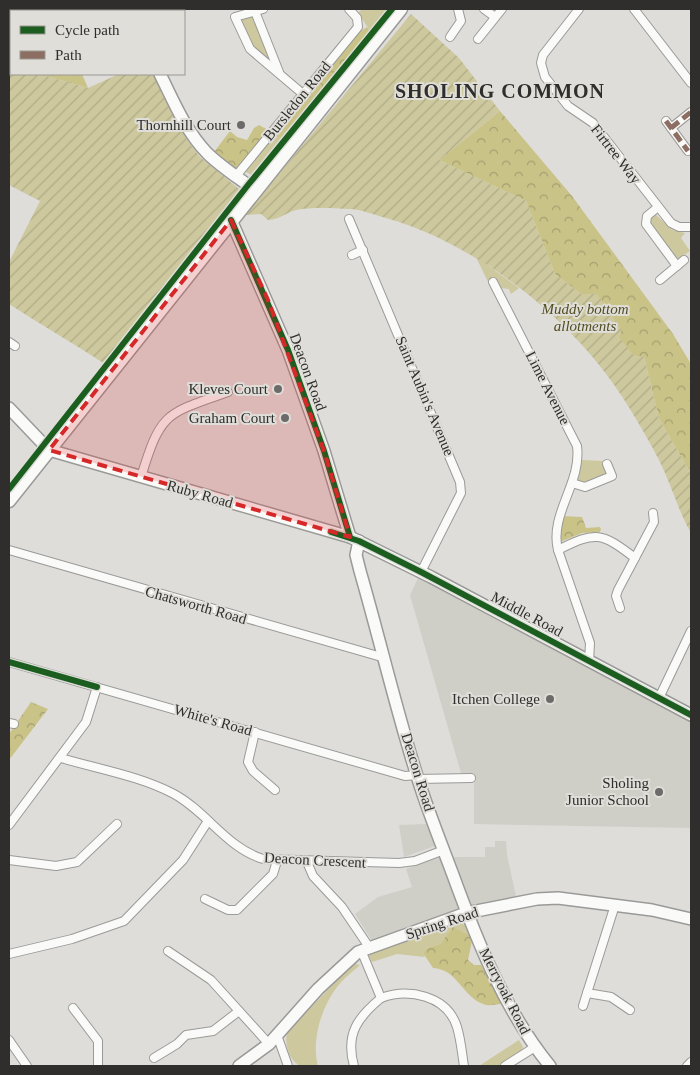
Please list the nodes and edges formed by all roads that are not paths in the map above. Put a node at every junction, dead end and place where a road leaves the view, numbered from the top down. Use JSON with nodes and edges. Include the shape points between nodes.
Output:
{"nodes":[{"id":1,"x":257,"y":9,"type":"edge"},
{"id":2,"x":349,"y":9,"type":"edge"},
{"id":3,"x":401,"y":9,"type":"edge"},
{"id":4,"x":458,"y":9,"type":"edge"},
{"id":5,"x":484,"y":9,"type":"edge"},
{"id":6,"x":502,"y":9,"type":"edge"},
{"id":7,"x":579,"y":9,"type":"edge"},
{"id":8,"x":634,"y":9,"type":"edge"},
{"id":9,"x":233,"y":13,"type":"edge"},
{"id":10,"x":495,"y":18,"type":"junction"},
{"id":11,"x":450,"y":36,"type":"dead end"},
{"id":12,"x":478,"y":39,"type":"dead end"},
{"id":13,"x":280,"y":74,"type":"junction"},
{"id":14,"x":160,"y":75,"type":"edge"},
{"id":15,"x":691,"y":83,"type":"edge"},
{"id":16,"x":303,"y":94,"type":"junction"},
{"id":17,"x":691,"y":112,"type":"edge"},
{"id":18,"x":666,"y":121,"type":"dead end"},
{"id":19,"x":671,"y":128,"type":"junction"},
{"id":20,"x":690,"y":155,"type":"edge"},
{"id":21,"x":236,"y":176,"type":"junction"},
{"id":22,"x":256,"y":190,"type":"junction"},
{"id":23,"x":658,"y":207,"type":"junction"},
{"id":24,"x":349,"y":219,"type":"dead end"},
{"id":25,"x":232,"y":220,"type":"junction"},
{"id":26,"x":691,"y":227,"type":"edge"},
{"id":27,"x":363,"y":250,"type":"junction"},
{"id":28,"x":352,"y":255,"type":"dead end"},
{"id":29,"x":684,"y":260,"type":"dead end"},
{"id":30,"x":676,"y":266,"type":"junction"},
{"id":31,"x":660,"y":280,"type":"dead end"},
{"id":32,"x":493,"y":282,"type":"dead end"},
{"id":33,"x":509,"y":292,"type":"dead end"},
{"id":34,"x":501,"y":297,"type":"junction"},
{"id":35,"x":228,"y":392,"type":"dead end"},
{"id":36,"x":9,"y":408,"type":"edge"},
{"id":37,"x":49,"y":450,"type":"junction"},
{"id":38,"x":607,"y":464,"type":"dead end"},
{"id":39,"x":141,"y":477,"type":"junction"},
{"id":40,"x":572,"y":483,"type":"junction"},
{"id":41,"x":9,"y":501,"type":"edge"},
{"id":42,"x":653,"y":513,"type":"dead end"},
{"id":43,"x":354,"y":539,"type":"junction"},
{"id":44,"x":558,"y":550,"type":"junction"},
{"id":45,"x":10,"y":551,"type":"edge"},
{"id":46,"x":635,"y":558,"type":"junction"},
{"id":47,"x":421,"y":572,"type":"junction"},
{"id":48,"x":620,"y":608,"type":"dead end"},
{"id":49,"x":691,"y":631,"type":"edge"},
{"id":50,"x":385,"y":658,"type":"junction"},
{"id":51,"x":9,"y":662,"type":"edge"},
{"id":52,"x":590,"y":662,"type":"junction"},
{"id":53,"x":97,"y":687,"type":"junction"},
{"id":54,"x":659,"y":698,"type":"junction"},
{"id":55,"x":691,"y":715,"type":"edge"},
{"id":56,"x":255,"y":732,"type":"junction"},
{"id":57,"x":61,"y":758,"type":"junction"},
{"id":58,"x":418,"y":777,"type":"junction"},
{"id":59,"x":471,"y":778,"type":"dead end"},
{"id":60,"x":275,"y":790,"type":"dead end"},
{"id":61,"x":208,"y":821,"type":"junction"},
{"id":62,"x":117,"y":824,"type":"dead end"},
{"id":63,"x":9,"y":825,"type":"edge"},
{"id":64,"x":444,"y":850,"type":"junction"},
{"id":65,"x":9,"y":860,"type":"edge"},
{"id":66,"x":277,"y":861,"type":"junction"},
{"id":67,"x":307,"y":862,"type":"junction"},
{"id":68,"x":205,"y":898,"type":"dead end"},
{"id":69,"x":615,"y":904,"type":"junction"},
{"id":70,"x":466,"y":913,"type":"junction"},
{"id":71,"x":691,"y":918,"type":"edge"},
{"id":72,"x":365,"y":949,"type":"junction"},
{"id":73,"x":168,"y":951,"type":"dead end"},
{"id":74,"x":9,"y":954,"type":"edge"},
{"id":75,"x":587,"y":993,"type":"junction"},
{"id":76,"x":381,"y":998,"type":"junction"},
{"id":77,"x":583,"y":1006,"type":"dead end"},
{"id":78,"x":73,"y":1008,"type":"dead end"},
{"id":79,"x":630,"y":1010,"type":"dead end"},
{"id":80,"x":239,"y":1011,"type":"junction"},
{"id":81,"x":277,"y":1034,"type":"junction"},
{"id":82,"x":9,"y":1040,"type":"edge"},
{"id":83,"x":268,"y":1044,"type":"junction"},
{"id":84,"x":535,"y":1047,"type":"junction"},
{"id":85,"x":154,"y":1058,"type":"dead end"},
{"id":86,"x":691,"y":1062,"type":"edge"},
{"id":87,"x":26,"y":1066,"type":"edge"},
{"id":88,"x":98,"y":1066,"type":"edge"},
{"id":89,"x":239,"y":1066,"type":"edge"},
{"id":90,"x":288,"y":1066,"type":"edge"},
{"id":91,"x":354,"y":1066,"type":"edge"},
{"id":92,"x":464,"y":1066,"type":"edge"},
{"id":93,"x":505,"y":1066,"type":"edge"},
{"id":94,"x":550,"y":1066,"type":"edge"},
{"id":95,"x":687,"y":1066,"type":"edge"}],
"edges":[{"from":1,"to":9,"type":"street"},
{"from":1,"to":13,"type":"street"},
{"from":2,"to":16,"type":"street","name":"Bursledon Road","via":[[357,18],[358,27]]},
{"from":3,"to":22,"type":"main road","name":"Bursledon Road"},
{"from":4,"to":11,"type":"street","via":[[460,22]]},
{"from":5,"to":10,"type":"street"},
{"from":6,"to":10,"type":"street"},
{"from":7,"to":23,"type":"street","name":"Firtree Way","via":[[543,54],[542,71],[566,103],[593,123]]},
{"from":8,"to":15,"type":"street"},
{"from":9,"to":13,"type":"street","via":[[250,49]]},
{"from":10,"to":12,"type":"street"},
{"from":13,"to":16,"type":"street"},
{"from":14,"to":21,"type":"street","via":[[191,134],[207,153]]},
{"from":16,"to":21,"type":"street","name":"Bursledon Road"},
{"from":17,"to":19,"type":"street"},
{"from":18,"to":19,"type":"street"},
{"from":19,"to":20,"type":"street"},
{"from":21,"to":22,"type":"street"},
{"from":22,"to":25,"type":"main road","name":"Bursledon Road"},
{"from":23,"to":26,"type":"street","name":"Firtree Way","via":[[676,226]]},
{"from":23,"to":30,"type":"street","via":[[647,216],[646,224]]},
{"from":24,"to":27,"type":"street","name":"Saint Aubin's Avenue"},
{"from":25,"to":37,"type":"main road","name":"Bursledon Road"},
{"from":25,"to":43,"type":"street","name":"Deacon Road","via":[[290,354]]},
{"from":27,"to":28,"type":"street"},
{"from":27,"to":47,"type":"street","name":"Saint Aubin's Avenue","via":[[460,482],[460,493]]},
{"from":29,"to":30,"type":"street"},
{"from":30,"to":31,"type":"street"},
{"from":32,"to":34,"type":"street","name":"Lime Avenue"},
{"from":33,"to":34,"type":"street"},
{"from":34,"to":40,"type":"street","name":"Lime Avenue","via":[[575,440],[577,462]]},
{"from":35,"to":39,"type":"street","via":[[183,408],[167,418],[155,434]]},
{"from":36,"to":37,"type":"street"},
{"from":37,"to":39,"type":"street","name":"Ruby Road"},
{"from":37,"to":41,"type":"main road","name":"Bursledon Road"},
{"from":38,"to":40,"type":"street","via":[[612,476],[585,487]]},
{"from":39,"to":43,"type":"street","name":"Ruby Road"},
{"from":40,"to":44,"type":"street","name":"Lime Avenue","via":[[557,523]]},
{"from":42,"to":46,"type":"street","via":[[654,522]]},
{"from":43,"to":47,"type":"street","name":"Middle Road"},
{"from":43,"to":50,"type":"street","name":"Deacon Road"},
{"from":44,"to":46,"type":"street","via":[[583,538],[602,536]]},
{"from":44,"to":52,"type":"street","name":"Lime Avenue","via":[[590,643]]},
{"from":45,"to":50,"type":"street","name":"Chatsworth Road"},
{"from":46,"to":48,"type":"street","via":[[616,596]]},
{"from":47,"to":52,"type":"street","name":"Middle Road"},
{"from":49,"to":54,"type":"street"},
{"from":50,"to":58,"type":"street","name":"Deacon Road"},
{"from":51,"to":53,"type":"street","name":"White's Road"},
{"from":52,"to":54,"type":"street","name":"Middle Road"},
{"from":53,"to":56,"type":"street","name":"White's Road"},
{"from":53,"to":57,"type":"street","via":[[88,718]]},
{"from":54,"to":55,"type":"street","name":"Middle Road"},
{"from":56,"to":58,"type":"street","name":"White's Road"},
{"from":56,"to":60,"type":"street","via":[[248,762]]},
{"from":57,"to":61,"type":"street","name":"Deacon Crescent","via":[[163,789],[184,800]]},
{"from":57,"to":63,"type":"street"},
{"from":58,"to":59,"type":"street","name":"White's Road"},
{"from":58,"to":64,"type":"street","name":"Deacon Road"},
{"from":61,"to":66,"type":"street","name":"Deacon Crescent","via":[[243,851]]},
{"from":61,"to":74,"type":"street","via":[[183,860],[124,921],[72,939]]},
{"from":62,"to":65,"type":"street","via":[[77,862],[56,866]]},
{"from":64,"to":67,"type":"street","name":"Deacon Crescent","via":[[408,863]]},
{"from":64,"to":70,"type":"street","name":"Deacon Road"},
{"from":66,"to":67,"type":"street","name":"Deacon Crescent"},
{"from":66,"to":68,"type":"street","via":[[272,874],[237,910],[228,910]]},
{"from":67,"to":72,"type":"street","via":[[313,876],[342,907]]},
{"from":69,"to":70,"type":"street","name":"Spring Road","via":[[549,898]]},
{"from":69,"to":71,"type":"street","name":"Spring Road"},
{"from":69,"to":75,"type":"street"},
{"from":70,"to":72,"type":"street","name":"Spring Road"},
{"from":70,"to":84,"type":"street","name":"Merryoak Road","via":[[497,982]]},
{"from":72,"to":76,"type":"street"},
{"from":72,"to":81,"type":"street","name":"Spring Road","via":[[318,989]]},
{"from":73,"to":80,"type":"street","via":[[211,980]]},
{"from":75,"to":77,"type":"street"},
{"from":75,"to":79,"type":"street","via":[[611,997]]},
{"from":76,"to":91,"type":"street","via":[[363,1013],[355,1026],[350,1054]]},
{"from":76,"to":92,"type":"street","via":[[395,993],[412,993],[426,997],[447,1010],[456,1026]]},
{"from":78,"to":88,"type":"street","via":[[98,1041]]},
{"from":80,"to":83,"type":"street"},
{"from":80,"to":85,"type":"street","via":[[213,1031],[186,1035]]},
{"from":81,"to":83,"type":"street","name":"Spring Road"},
{"from":81,"to":90,"type":"street"},
{"from":82,"to":87,"type":"street"},
{"from":83,"to":89,"type":"street","name":"Spring Road"},
{"from":84,"to":93,"type":"street"},
{"from":84,"to":94,"type":"street","name":"Merryoak Road"},
{"from":86,"to":95,"type":"street"}]}
